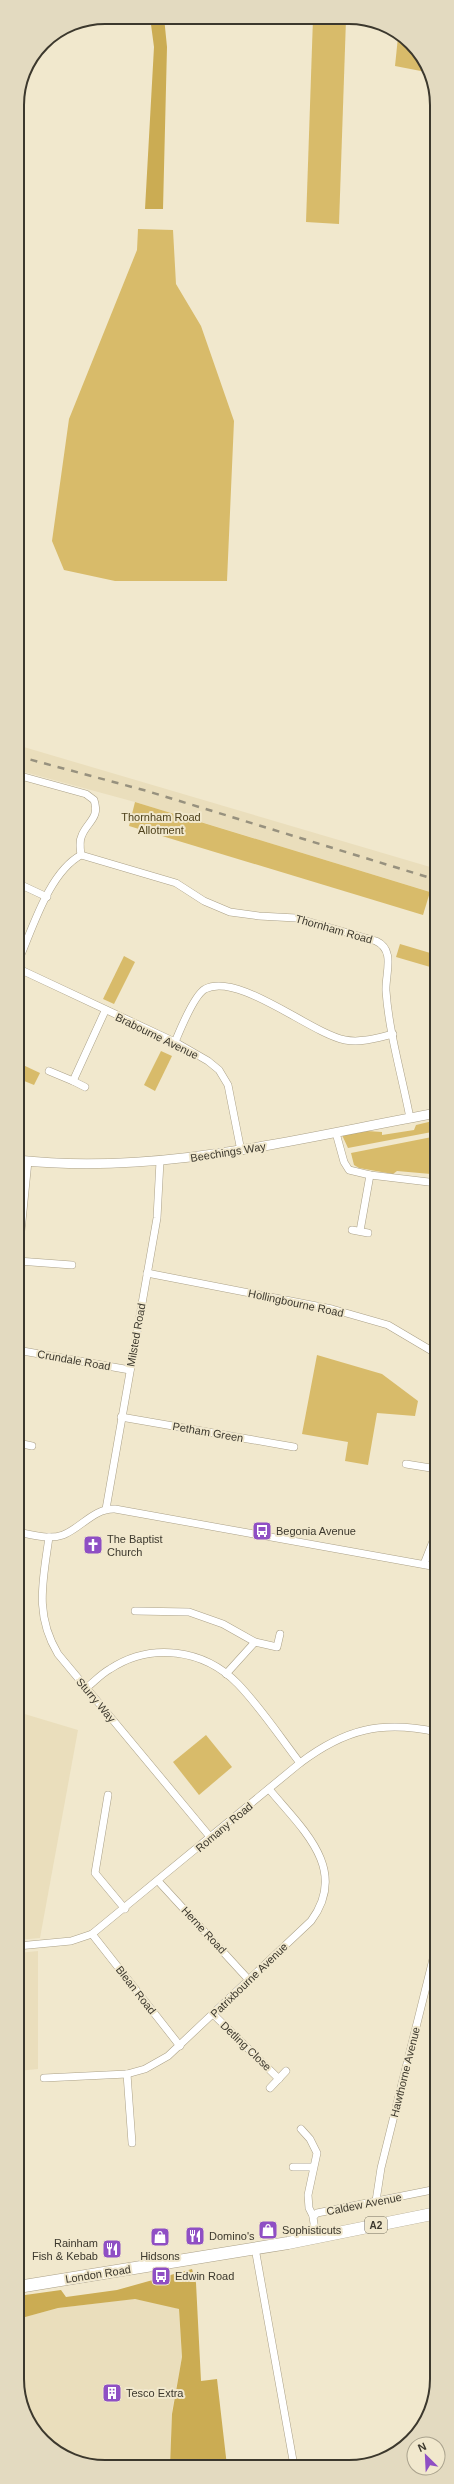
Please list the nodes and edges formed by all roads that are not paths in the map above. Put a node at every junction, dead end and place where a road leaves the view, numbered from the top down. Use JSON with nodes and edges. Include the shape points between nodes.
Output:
{"nodes":[{"id":1,"x":24,"y":777,"type":"edge"},
{"id":2,"x":81,"y":855,"type":"junction"},
{"id":3,"x":24,"y":886,"type":"edge"},
{"id":4,"x":47,"y":897,"type":"junction"},
{"id":5,"x":24,"y":948,"type":"edge"},
{"id":6,"x":24,"y":971,"type":"edge"},
{"id":7,"x":105,"y":1011,"type":"junction"},
{"id":8,"x":393,"y":1034,"type":"junction"},
{"id":9,"x":175,"y":1042,"type":"junction"},
{"id":10,"x":49,"y":1071,"type":"dead end"},
{"id":11,"x":73,"y":1081,"type":"junction"},
{"id":12,"x":85,"y":1087,"type":"dead end"},
{"id":13,"x":430,"y":1115,"type":"edge"},
{"id":14,"x":410,"y":1118,"type":"junction"},
{"id":15,"x":336,"y":1132,"type":"junction"},
{"id":16,"x":241,"y":1151,"type":"junction"},
{"id":17,"x":24,"y":1161,"type":"edge"},
{"id":18,"x":28,"y":1161,"type":"junction"},
{"id":19,"x":160,"y":1161,"type":"junction"},
{"id":20,"x":370,"y":1175,"type":"junction"},
{"id":21,"x":430,"y":1182,"type":"edge"},
{"id":22,"x":24,"y":1201,"type":"edge"},
{"id":23,"x":368,"y":1233,"type":"dead end"},
{"id":24,"x":24,"y":1261,"type":"edge"},
{"id":25,"x":72,"y":1265,"type":"dead end"},
{"id":26,"x":147,"y":1273,"type":"junction"},
{"id":27,"x":430,"y":1350,"type":"edge"},
{"id":28,"x":24,"y":1351,"type":"edge"},
{"id":29,"x":130,"y":1370,"type":"junction"},
{"id":30,"x":121,"y":1417,"type":"junction"},
{"id":31,"x":24,"y":1446,"type":"edge"},
{"id":32,"x":32,"y":1446,"type":"dead end"},
{"id":33,"x":294,"y":1447,"type":"dead end"},
{"id":34,"x":406,"y":1464,"type":"dead end"},
{"id":35,"x":430,"y":1468,"type":"edge"},
{"id":36,"x":106,"y":1509,"type":"junction"},
{"id":37,"x":24,"y":1533,"type":"edge"},
{"id":38,"x":50,"y":1537,"type":"junction"},
{"id":39,"x":430,"y":1549,"type":"edge"},
{"id":40,"x":424,"y":1564,"type":"junction"},
{"id":41,"x":430,"y":1565,"type":"edge"},
{"id":42,"x":135,"y":1611,"type":"dead end"},
{"id":43,"x":280,"y":1634,"type":"dead end"},
{"id":44,"x":255,"y":1642,"type":"junction"},
{"id":45,"x":226,"y":1674,"type":"junction"},
{"id":46,"x":86,"y":1688,"type":"junction"},
{"id":47,"x":430,"y":1731,"type":"edge"},
{"id":48,"x":300,"y":1763,"type":"junction"},
{"id":49,"x":269,"y":1790,"type":"junction"},
{"id":50,"x":108,"y":1795,"type":"dead end"},
{"id":51,"x":211,"y":1838,"type":"junction"},
{"id":52,"x":159,"y":1882,"type":"junction"},
{"id":53,"x":125,"y":1909,"type":"junction"},
{"id":54,"x":92,"y":1934,"type":"junction"},
{"id":55,"x":24,"y":1945,"type":"edge"},
{"id":56,"x":430,"y":1971,"type":"edge"},
{"id":57,"x":248,"y":1979,"type":"junction"},
{"id":58,"x":213,"y":2014,"type":"junction"},
{"id":59,"x":180,"y":2046,"type":"junction"},
{"id":60,"x":286,"y":2071,"type":"dead end"},
{"id":61,"x":127,"y":2074,"type":"junction"},
{"id":62,"x":44,"y":2078,"type":"dead end"},
{"id":63,"x":279,"y":2079,"type":"junction"},
{"id":64,"x":270,"y":2088,"type":"dead end"},
{"id":65,"x":301,"y":2129,"type":"dead end"},
{"id":66,"x":132,"y":2143,"type":"dead end"},
{"id":67,"x":293,"y":2167,"type":"dead end"},
{"id":68,"x":313,"y":2167,"type":"junction"},
{"id":69,"x":430,"y":2190,"type":"edge"},
{"id":70,"x":376,"y":2201,"type":"junction"},
{"id":71,"x":430,"y":2214,"type":"edge"},
{"id":72,"x":313,"y":2216,"type":"junction"},
{"id":73,"x":316,"y":2237,"type":"junction"},
{"id":74,"x":255,"y":2248,"type":"junction"},
{"id":75,"x":24,"y":2286,"type":"edge"},
{"id":76,"x":293,"y":2460,"type":"edge"}],
"edges":[{"from":1,"to":2,"type":"street","via":[[86,794],[94,800],[92,823],[81,837]]},
{"from":2,"to":4,"type":"street","via":[[61,870]]},
{"from":2,"to":8,"type":"street","name":"Thornham Road","via":[[176,883],[204,901],[230,912],[301,919],[380,943],[389,959],[386,983]]},
{"from":3,"to":4,"type":"street"},
{"from":4,"to":5,"type":"street"},
{"from":6,"to":7,"type":"street","name":"Brabourne Avenue"},
{"from":7,"to":9,"type":"street","name":"Brabourne Avenue"},
{"from":7,"to":11,"type":"street"},
{"from":8,"to":9,"type":"street","via":[[359,1041],[345,1040],[324,1033],[268,1001],[226,988],[212,987],[203,990],[196,998]]},
{"from":8,"to":14,"type":"street","name":"Thornham Road"},
{"from":9,"to":16,"type":"street","name":"Brabourne Avenue","via":[[208,1061],[221,1074],[231,1098]]},
{"from":10,"to":11,"type":"street"},
{"from":11,"to":12,"type":"street"},
{"from":13,"to":14,"type":"street","name":"Beechings Way"},
{"from":14,"to":15,"type":"street","name":"Beechings Way"},
{"from":15,"to":16,"type":"street","name":"Beechings Way"},
{"from":15,"to":20,"type":"street","via":[[344,1162],[349,1170]]},
{"from":16,"to":19,"type":"street","name":"Beechings Way"},
{"from":17,"to":18,"type":"street","name":"Beechings Way"},
{"from":18,"to":19,"type":"street","name":"Beechings Way"},
{"from":18,"to":22,"type":"street"},
{"from":19,"to":26,"type":"street","name":"Milsted Road","via":[[158,1209]]},
{"from":20,"to":21,"type":"street"},
{"from":20,"to":23,"type":"street","via":[[356,1231]]},
{"from":24,"to":25,"type":"street"},
{"from":26,"to":27,"type":"street","name":"Hollingbourne Road","via":[[332,1309],[388,1325]]},
{"from":26,"to":29,"type":"street","name":"Milsted Road"},
{"from":28,"to":29,"type":"street","name":"Crundale Road"},
{"from":29,"to":30,"type":"street","name":"Milsted Road"},
{"from":30,"to":33,"type":"street","name":"Petham Green"},
{"from":30,"to":36,"type":"street","name":"Milsted Road"},
{"from":31,"to":32,"type":"street"},
{"from":34,"to":35,"type":"street"},
{"from":36,"to":38,"type":"street","via":[[62,1535]]},
{"from":36,"to":40,"type":"street"},
{"from":37,"to":38,"type":"street"},
{"from":38,"to":46,"type":"street","name":"Sturry Way","via":[[41,1595],[44,1623],[48,1638],[58,1654]]},
{"from":39,"to":40,"type":"street"},
{"from":40,"to":41,"type":"street"},
{"from":42,"to":44,"type":"street","via":[[189,1612],[223,1624]]},
{"from":43,"to":44,"type":"street","via":[[277,1647]]},
{"from":44,"to":45,"type":"street"},
{"from":45,"to":46,"type":"street","via":[[205,1660],[181,1653],[158,1652],[123,1661],[108,1669]]},
{"from":45,"to":48,"type":"street","via":[[238,1684]]},
{"from":46,"to":51,"type":"street","name":"Sturry Way"},
{"from":47,"to":48,"type":"street","name":"Romany Road","via":[[399,1726],[365,1730],[333,1741]]},
{"from":48,"to":49,"type":"street","name":"Romany Road"},
{"from":49,"to":51,"type":"street","name":"Romany Road"},
{"from":49,"to":57,"type":"street","name":"Patrixbourne Avenue","via":[[312,1841],[322,1860],[327,1884],[320,1909],[311,1921]]},
{"from":50,"to":53,"type":"street","via":[[95,1873]]},
{"from":51,"to":52,"type":"street","name":"Romany Road"},
{"from":52,"to":53,"type":"street","name":"Romany Road"},
{"from":52,"to":57,"type":"street","name":"Herne Road"},
{"from":53,"to":54,"type":"street","name":"Romany Road"},
{"from":54,"to":55,"type":"street","name":"Romany Road","via":[[71,1941]]},
{"from":54,"to":59,"type":"street","name":"Blean Road"},
{"from":56,"to":70,"type":"street","name":"Hawthorne Avenue","via":[[381,2168]]},
{"from":57,"to":58,"type":"street","name":"Patrixbourne Avenue"},
{"from":58,"to":59,"type":"street","name":"Patrixbourne Avenue"},
{"from":58,"to":63,"type":"street","name":"Detling Close"},
{"from":59,"to":61,"type":"street","name":"Patrixbourne Avenue","via":[[145,2069]]},
{"from":60,"to":63,"type":"street","name":"Detling Close"},
{"from":61,"to":62,"type":"street","name":"Patrixbourne Avenue"},
{"from":61,"to":66,"type":"street"},
{"from":63,"to":64,"type":"street","name":"Detling Close"},
{"from":65,"to":68,"type":"street","via":[[317,2153]]},
{"from":67,"to":68,"type":"street"},
{"from":68,"to":72,"type":"street","via":[[308,2197]]},
{"from":69,"to":70,"type":"street","name":"Caldew Avenue"},
{"from":70,"to":72,"type":"street","name":"Caldew Avenue"},
{"from":71,"to":73,"type":"main road","name":"London Road","number":"A2"},
{"from":72,"to":73,"type":"street","name":"Caldew Avenue"},
{"from":73,"to":74,"type":"main road","name":"London Road","number":"A2"},
{"from":74,"to":75,"type":"main road","name":"London Road","number":"A2"},
{"from":74,"to":76,"type":"street"}]}
